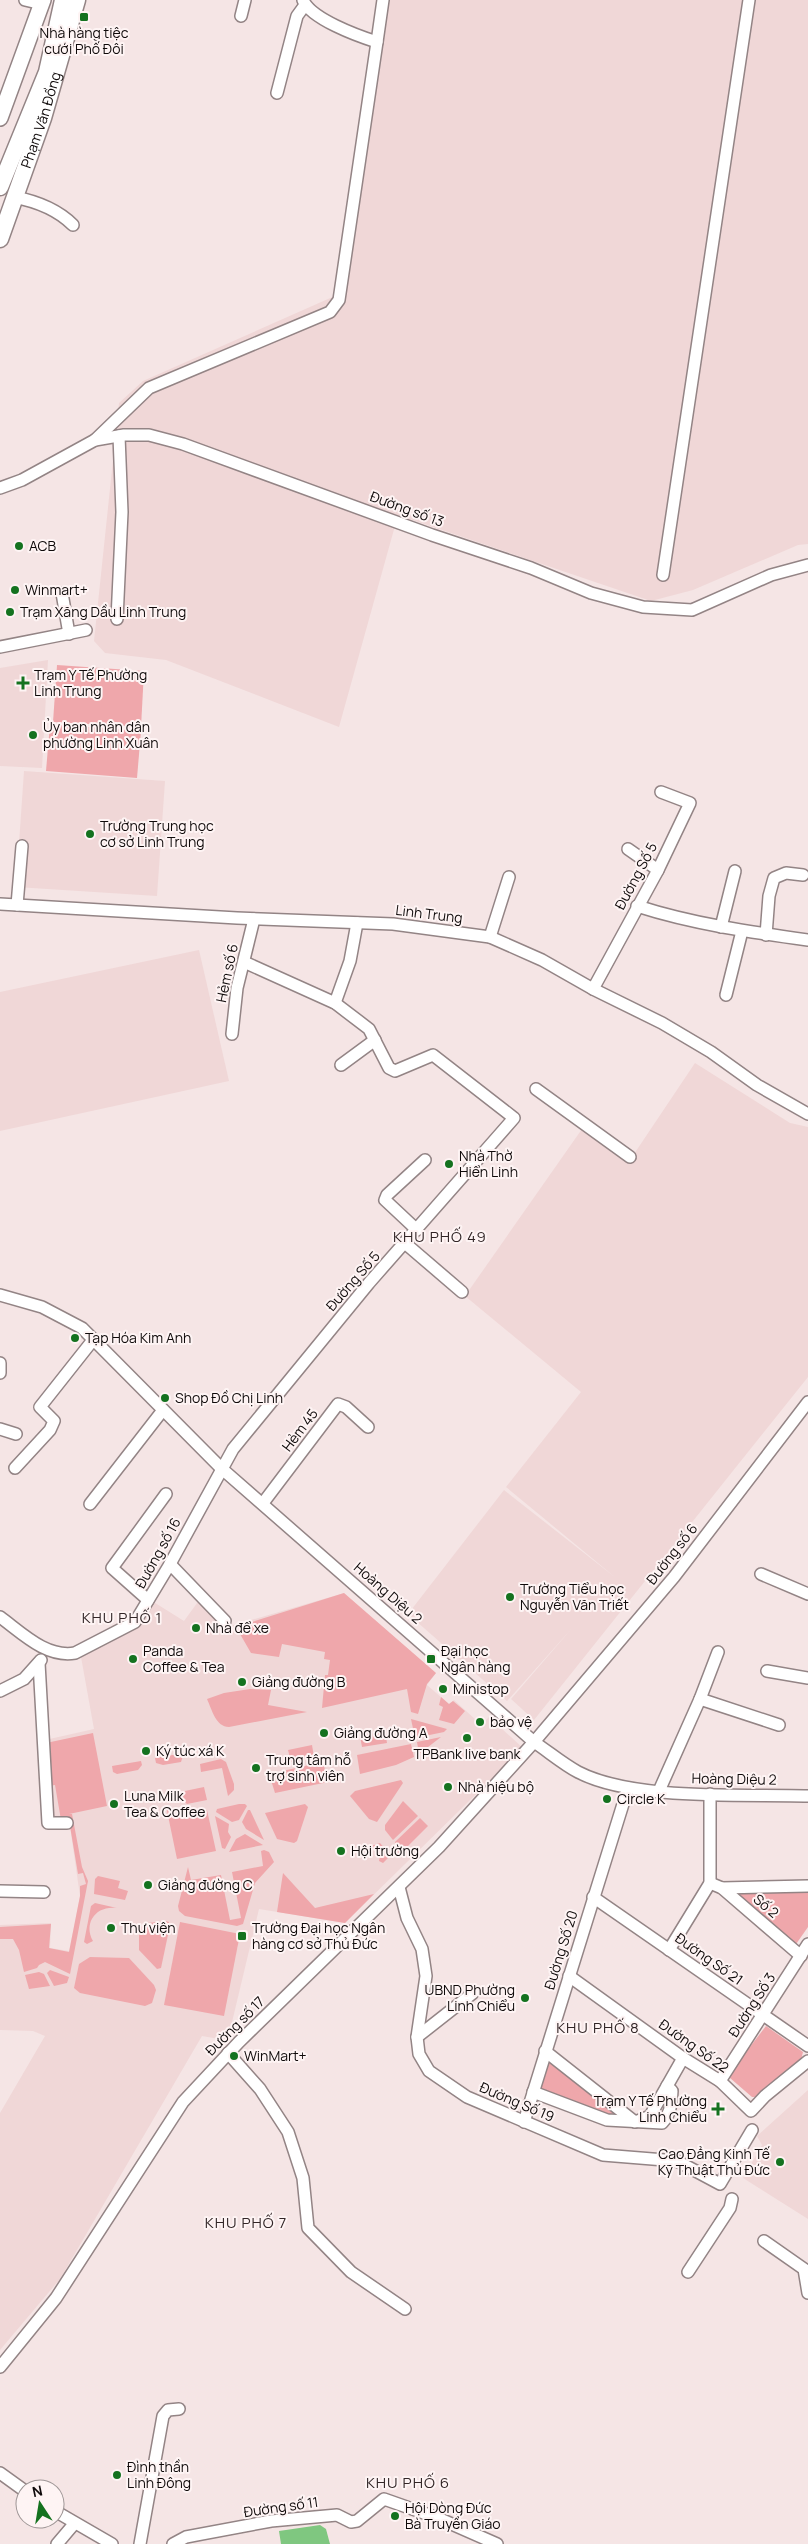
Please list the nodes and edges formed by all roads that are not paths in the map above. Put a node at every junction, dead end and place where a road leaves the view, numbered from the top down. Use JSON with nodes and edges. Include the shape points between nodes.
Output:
{"nodes":[{"id":1,"x":25,"y":0,"type":"edge"},
{"id":2,"x":63,"y":0,"type":"edge"},
{"id":3,"x":77,"y":0,"type":"edge"},
{"id":4,"x":245,"y":0,"type":"edge"},
{"id":5,"x":383,"y":0,"type":"edge"},
{"id":6,"x":749,"y":0,"type":"edge"},
{"id":7,"x":42,"y":2,"type":"edge"},
{"id":8,"x":304,"y":2,"type":"edge"},
{"id":9,"x":241,"y":16,"type":"dead end"},
{"id":10,"x":377,"y":42,"type":"junction"},
{"id":11,"x":277,"y":93,"type":"dead end"},
{"id":12,"x":3,"y":99,"type":"edge"},
{"id":13,"x":0,"y":118,"type":"edge"},
{"id":14,"x":0,"y":187,"type":"edge"},
{"id":15,"x":14,"y":197,"type":"junction"},
{"id":16,"x":72,"y":225,"type":"dead end"},
{"id":17,"x":0,"y":239,"type":"edge"},
{"id":18,"x":119,"y":436,"type":"junction"},
{"id":19,"x":95,"y":440,"type":"junction"},
{"id":20,"x":0,"y":488,"type":"edge"},
{"id":21,"x":808,"y":565,"type":"edge"},
{"id":22,"x":662,"y":575,"type":"dead end"},
{"id":23,"x":62,"y":593,"type":"dead end"},
{"id":24,"x":117,"y":619,"type":"dead end"},
{"id":25,"x":86,"y":630,"type":"dead end"},
{"id":26,"x":69,"y":634,"type":"junction"},
{"id":27,"x":0,"y":647,"type":"edge"},
{"id":28,"x":661,"y":792,"type":"dead end"},
{"id":29,"x":22,"y":846,"type":"dead end"},
{"id":30,"x":628,"y":849,"type":"dead end"},
{"id":31,"x":658,"y":870,"type":"junction"},
{"id":32,"x":735,"y":871,"type":"dead end"},
{"id":33,"x":803,"y":875,"type":"dead end"},
{"id":34,"x":509,"y":877,"type":"dead end"},
{"id":35,"x":0,"y":904,"type":"edge"},
{"id":36,"x":18,"y":905,"type":"junction"},
{"id":37,"x":637,"y":906,"type":"junction"},
{"id":38,"x":254,"y":919,"type":"junction"},
{"id":39,"x":357,"y":923,"type":"junction"},
{"id":40,"x":721,"y":927,"type":"junction"},
{"id":41,"x":742,"y":931,"type":"junction"},
{"id":42,"x":766,"y":935,"type":"junction"},
{"id":43,"x":490,"y":937,"type":"junction"},
{"id":44,"x":808,"y":940,"type":"edge"},
{"id":45,"x":244,"y":962,"type":"junction"},
{"id":46,"x":593,"y":989,"type":"junction"},
{"id":47,"x":726,"y":995,"type":"dead end"},
{"id":48,"x":335,"y":1003,"type":"junction"},
{"id":49,"x":232,"y":1034,"type":"dead end"},
{"id":50,"x":375,"y":1040,"type":"junction"},
{"id":51,"x":341,"y":1065,"type":"dead end"},
{"id":52,"x":536,"y":1089,"type":"dead end"},
{"id":53,"x":808,"y":1114,"type":"edge"},
{"id":54,"x":630,"y":1156,"type":"dead end"},
{"id":55,"x":425,"y":1160,"type":"dead end"},
{"id":56,"x":417,"y":1230,"type":"junction"},
{"id":57,"x":406,"y":1244,"type":"junction"},
{"id":58,"x":462,"y":1292,"type":"dead end"},
{"id":59,"x":0,"y":1296,"type":"edge"},
{"id":60,"x":94,"y":1340,"type":"junction"},
{"id":61,"x":0,"y":1363,"type":"edge"},
{"id":62,"x":0,"y":1373,"type":"edge"},
{"id":63,"x":808,"y":1402,"type":"edge"},
{"id":64,"x":163,"y":1410,"type":"junction"},
{"id":65,"x":368,"y":1427,"type":"dead end"},
{"id":66,"x":0,"y":1429,"type":"edge"},
{"id":67,"x":16,"y":1434,"type":"dead end"},
{"id":68,"x":15,"y":1468,"type":"dead end"},
{"id":69,"x":221,"y":1468,"type":"junction"},
{"id":70,"x":166,"y":1494,"type":"dead end"},
{"id":71,"x":263,"y":1503,"type":"junction"},
{"id":72,"x":90,"y":1504,"type":"dead end"},
{"id":73,"x":170,"y":1564,"type":"junction"},
{"id":74,"x":762,"y":1574,"type":"dead end"},
{"id":75,"x":808,"y":1594,"type":"edge"},
{"id":76,"x":148,"y":1600,"type":"junction"},
{"id":77,"x":0,"y":1617,"type":"edge"},
{"id":78,"x":225,"y":1621,"type":"dead end"},
{"id":79,"x":49,"y":1652,"type":"junction"},
{"id":80,"x":718,"y":1652,"type":"dead end"},
{"id":81,"x":39,"y":1663,"type":"junction"},
{"id":82,"x":767,"y":1671,"type":"dead end"},
{"id":83,"x":808,"y":1678,"type":"edge"},
{"id":84,"x":0,"y":1691,"type":"edge"},
{"id":85,"x":700,"y":1699,"type":"junction"},
{"id":86,"x":779,"y":1725,"type":"dead end"},
{"id":87,"x":534,"y":1742,"type":"junction"},
{"id":88,"x":628,"y":1788,"type":"junction"},
{"id":89,"x":659,"y":1791,"type":"junction"},
{"id":90,"x":710,"y":1794,"type":"junction"},
{"id":91,"x":808,"y":1796,"type":"edge"},
{"id":92,"x":67,"y":1823,"type":"dead end"},
{"id":93,"x":710,"y":1883,"type":"junction"},
{"id":94,"x":808,"y":1886,"type":"edge"},
{"id":95,"x":399,"y":1887,"type":"junction"},
{"id":96,"x":722,"y":1888,"type":"junction"},
{"id":97,"x":0,"y":1891,"type":"edge"},
{"id":98,"x":44,"y":1892,"type":"dead end"},
{"id":99,"x":593,"y":1897,"type":"junction"},
{"id":100,"x":808,"y":1944,"type":"edge"},
{"id":101,"x":669,"y":1950,"type":"junction"},
{"id":102,"x":801,"y":1956,"type":"junction"},
{"id":103,"x":569,"y":1976,"type":"junction"},
{"id":104,"x":473,"y":1993,"type":"dead end"},
{"id":105,"x":763,"y":2016,"type":"junction"},
{"id":106,"x":417,"y":2038,"type":"junction"},
{"id":107,"x":808,"y":2046,"type":"edge"},
{"id":108,"x":545,"y":2051,"type":"junction"},
{"id":109,"x":228,"y":2053,"type":"junction"},
{"id":110,"x":683,"y":2058,"type":"junction"},
{"id":111,"x":808,"y":2061,"type":"edge"},
{"id":112,"x":720,"y":2081,"type":"junction"},
{"id":113,"x":667,"y":2086,"type":"junction"},
{"id":114,"x":533,"y":2092,"type":"junction"},
{"id":115,"x":524,"y":2122,"type":"junction"},
{"id":116,"x":635,"y":2122,"type":"junction"},
{"id":117,"x":752,"y":2130,"type":"dead end"},
{"id":118,"x":732,"y":2199,"type":"dead end"},
{"id":119,"x":764,"y":2241,"type":"dead end"},
{"id":120,"x":688,"y":2272,"type":"dead end"},
{"id":121,"x":808,"y":2293,"type":"edge"},
{"id":122,"x":404,"y":2309,"type":"dead end"},
{"id":123,"x":0,"y":2367,"type":"edge"},
{"id":124,"x":179,"y":2409,"type":"dead end"},
{"id":125,"x":0,"y":2474,"type":"edge"},
{"id":126,"x":15,"y":2484,"type":"edge"},
{"id":127,"x":65,"y":2518,"type":"edge"},
{"id":128,"x":74,"y":2524,"type":"junction"},
{"id":129,"x":57,"y":2544,"type":"edge"},
{"id":130,"x":112,"y":2544,"type":"edge"},
{"id":131,"x":140,"y":2544,"type":"edge"},
{"id":132,"x":173,"y":2544,"type":"edge"},
{"id":133,"x":497,"y":2544,"type":"edge"}],
"edges":[{"from":1,"to":7,"type":"street"},
{"from":2,"to":14,"type":"highway","name":"Phạm Văn Đồng","via":[[47,72]]},
{"from":3,"to":15,"type":"highway","name":"Phạm Văn Đồng","via":[[58,74]]},
{"from":4,"to":9,"type":"street"},
{"from":5,"to":10,"type":"street"},
{"from":6,"to":22,"type":"street"},
{"from":7,"to":12,"type":"main road"},
{"from":8,"to":10,"type":"street","via":[[338,26]]},
{"from":8,"to":11,"type":"street","via":[[297,16]]},
{"from":10,"to":19,"type":"street","via":[[339,300],[330,312],[149,388]]},
{"from":12,"to":13,"type":"main road"},
{"from":15,"to":16,"type":"street","via":[[31,200],[65,217]]},
{"from":15,"to":17,"type":"highway","name":"Phạm Văn Đồng"},
{"from":18,"to":19,"type":"street","name":"Đường số 13"},
{"from":18,"to":21,"type":"street","name":"Đường số 13","via":[[149,435],[183,444],[532,568],[591,593],[643,607],[692,610],[772,575]]},
{"from":18,"to":24,"type":"street","via":[[122,512]]},
{"from":19,"to":20,"type":"street","name":"Đường số 13","via":[[22,480]]},
{"from":23,"to":26,"type":"street"},
{"from":25,"to":26,"type":"street"},
{"from":26,"to":27,"type":"street"},
{"from":28,"to":31,"type":"street","name":"Đường Số 5","via":[[690,803]]},
{"from":29,"to":36,"type":"street"},
{"from":30,"to":31,"type":"street"},
{"from":31,"to":37,"type":"street","name":"Đường Số 5"},
{"from":32,"to":40,"type":"street"},
{"from":33,"to":42,"type":"street","via":[[786,873],[774,878]]},
{"from":34,"to":43,"type":"street"},
{"from":35,"to":36,"type":"street","name":"Linh Trung"},
{"from":36,"to":38,"type":"street","name":"Linh Trung"},
{"from":37,"to":40,"type":"street","via":[[670,917]]},
{"from":37,"to":46,"type":"street","name":"Đường Số 5"},
{"from":38,"to":39,"type":"street","name":"Linh Trung"},
{"from":38,"to":45,"type":"street","name":"Hẻm số 6"},
{"from":39,"to":43,"type":"street","name":"Linh Trung","via":[[393,924]]},
{"from":39,"to":48,"type":"street","via":[[350,961]]},
{"from":40,"to":41,"type":"street"},
{"from":41,"to":42,"type":"street"},
{"from":41,"to":47,"type":"street"},
{"from":42,"to":44,"type":"street"},
{"from":43,"to":46,"type":"street","name":"Linh Trung","via":[[542,960]]},
{"from":45,"to":48,"type":"street"},
{"from":45,"to":49,"type":"street","name":"Hẻm số 6"},
{"from":46,"to":53,"type":"street","name":"Linh Trung","via":[[662,1023]]},
{"from":48,"to":50,"type":"street","via":[[370,1028]]},
{"from":50,"to":51,"type":"street"},
{"from":50,"to":56,"type":"street","name":"Đường Số 5","via":[[389,1068],[395,1071],[433,1055],[514,1118]]},
{"from":52,"to":54,"type":"street"},
{"from":55,"to":56,"type":"street","via":[[385,1200]]},
{"from":56,"to":57,"type":"street","name":"Đường Số 5"},
{"from":57,"to":58,"type":"street"},
{"from":57,"to":69,"type":"street","name":"Đường Số 5","via":[[362,1291],[232,1449]]},
{"from":59,"to":60,"type":"street","name":"Hoàng Diệu 2","via":[[42,1307],[82,1328]]},
{"from":60,"to":64,"type":"street","name":"Hoàng Diệu 2"},
{"from":60,"to":68,"type":"street","via":[[40,1407],[54,1421],[50,1430]]},
{"from":61,"to":62,"type":"street"},
{"from":63,"to":87,"type":"street","name":"Đường số 6","via":[[674,1577]]},
{"from":64,"to":69,"type":"street","name":"Hoàng Diệu 2"},
{"from":64,"to":72,"type":"street"},
{"from":65,"to":71,"type":"street","name":"Hẻm 45","via":[[338,1404]]},
{"from":66,"to":67,"type":"street"},
{"from":69,"to":71,"type":"street","name":"Hoàng Diệu 2"},
{"from":69,"to":73,"type":"street","name":"Đường số 16"},
{"from":70,"to":76,"type":"street","via":[[112,1568]]},
{"from":71,"to":87,"type":"street","name":"Hoàng Diệu 2"},
{"from":73,"to":76,"type":"street","name":"Đường số 16"},
{"from":73,"to":78,"type":"street"},
{"from":74,"to":75,"type":"street"},
{"from":76,"to":79,"type":"street","name":"Đường số 16","via":[[135,1622],[104,1639],[74,1653]]},
{"from":77,"to":79,"type":"street"},
{"from":79,"to":81,"type":"street"},
{"from":80,"to":85,"type":"street"},
{"from":81,"to":84,"type":"street","via":[[24,1679]]},
{"from":81,"to":92,"type":"street","via":[[48,1823]]},
{"from":82,"to":83,"type":"street"},
{"from":85,"to":86,"type":"street"},
{"from":85,"to":89,"type":"street"},
{"from":87,"to":88,"type":"street","name":"Hoàng Diệu 2","via":[[579,1772]]},
{"from":87,"to":95,"type":"street","name":"Đường số 17"},
{"from":88,"to":89,"type":"street","name":"Hoàng Diệu 2"},
{"from":88,"to":99,"type":"street","name":"Đường Số 20"},
{"from":89,"to":90,"type":"street","name":"Hoàng Diệu 2"},
{"from":90,"to":91,"type":"street","name":"Hoàng Diệu 2"},
{"from":90,"to":93,"type":"street"},
{"from":93,"to":96,"type":"street","name":"Số 2"},
{"from":93,"to":101,"type":"street"},
{"from":94,"to":96,"type":"street"},
{"from":95,"to":106,"type":"street","name":"Đường Số 19","via":[[407,1918],[422,1949],[426,1976]]},
{"from":95,"to":109,"type":"street","name":"Đường số 17"},
{"from":96,"to":102,"type":"street","name":"Số 2"},
{"from":97,"to":98,"type":"street"},
{"from":99,"to":101,"type":"street","name":"Đường Số 21"},
{"from":99,"to":103,"type":"street","name":"Đường Số 20"},
{"from":100,"to":102,"type":"street","name":"Đường Số 3"},
{"from":101,"to":105,"type":"street","name":"Đường Số 21"},
{"from":102,"to":105,"type":"street","name":"Đường Số 3"},
{"from":103,"to":108,"type":"street","name":"Đường Số 20"},
{"from":103,"to":110,"type":"street","name":"Đường Số 22"},
{"from":104,"to":106,"type":"street"},
{"from":105,"to":107,"type":"street","name":"Đường Số 21"},
{"from":105,"to":112,"type":"street","name":"Đường Số 3"},
{"from":106,"to":115,"type":"street","name":"Đường Số 19","via":[[419,2054],[429,2071],[467,2097]]},
{"from":108,"to":114,"type":"street","name":"Đường Số 20"},
{"from":108,"to":116,"type":"street"},
{"from":109,"to":122,"type":"street","via":[[260,2088],[288,2132],[303,2178],[308,2228],[351,2272]]},
{"from":109,"to":123,"type":"street","name":"Đường số 17","via":[[183,2102],[56,2298]]},
{"from":110,"to":112,"type":"street","name":"Đường Số 22"},
{"from":110,"to":113,"type":"street"},
{"from":111,"to":112,"type":"street","name":"Đường Số 22","via":[[751,2111]]},
{"from":113,"to":116,"type":"street","via":[[650,2116]]},
{"from":113,"to":116,"type":"street","via":[[672,2091],[669,2116],[662,2124]]},
{"from":114,"to":115,"type":"street","name":"Đường Số 20"},
{"from":114,"to":116,"type":"street","via":[[607,2120]]},
{"from":115,"to":117,"type":"street","name":"Đường Số 19","via":[[603,2156],[677,2161],[720,2184]]},
{"from":118,"to":120,"type":"street","via":[[730,2208]]},
{"from":119,"to":121,"type":"street","via":[[804,2270]]},
{"from":124,"to":131,"type":"street","via":[[168,2410],[163,2416]]},
{"from":125,"to":126,"type":"street"},
{"from":127,"to":128,"type":"street"},
{"from":128,"to":129,"type":"street"},
{"from":128,"to":130,"type":"street"},
{"from":132,"to":133,"type":"street","name":"Đường số 11","via":[[186,2538],[271,2521],[337,2515],[351,2522],[357,2521],[384,2498]]}]}
